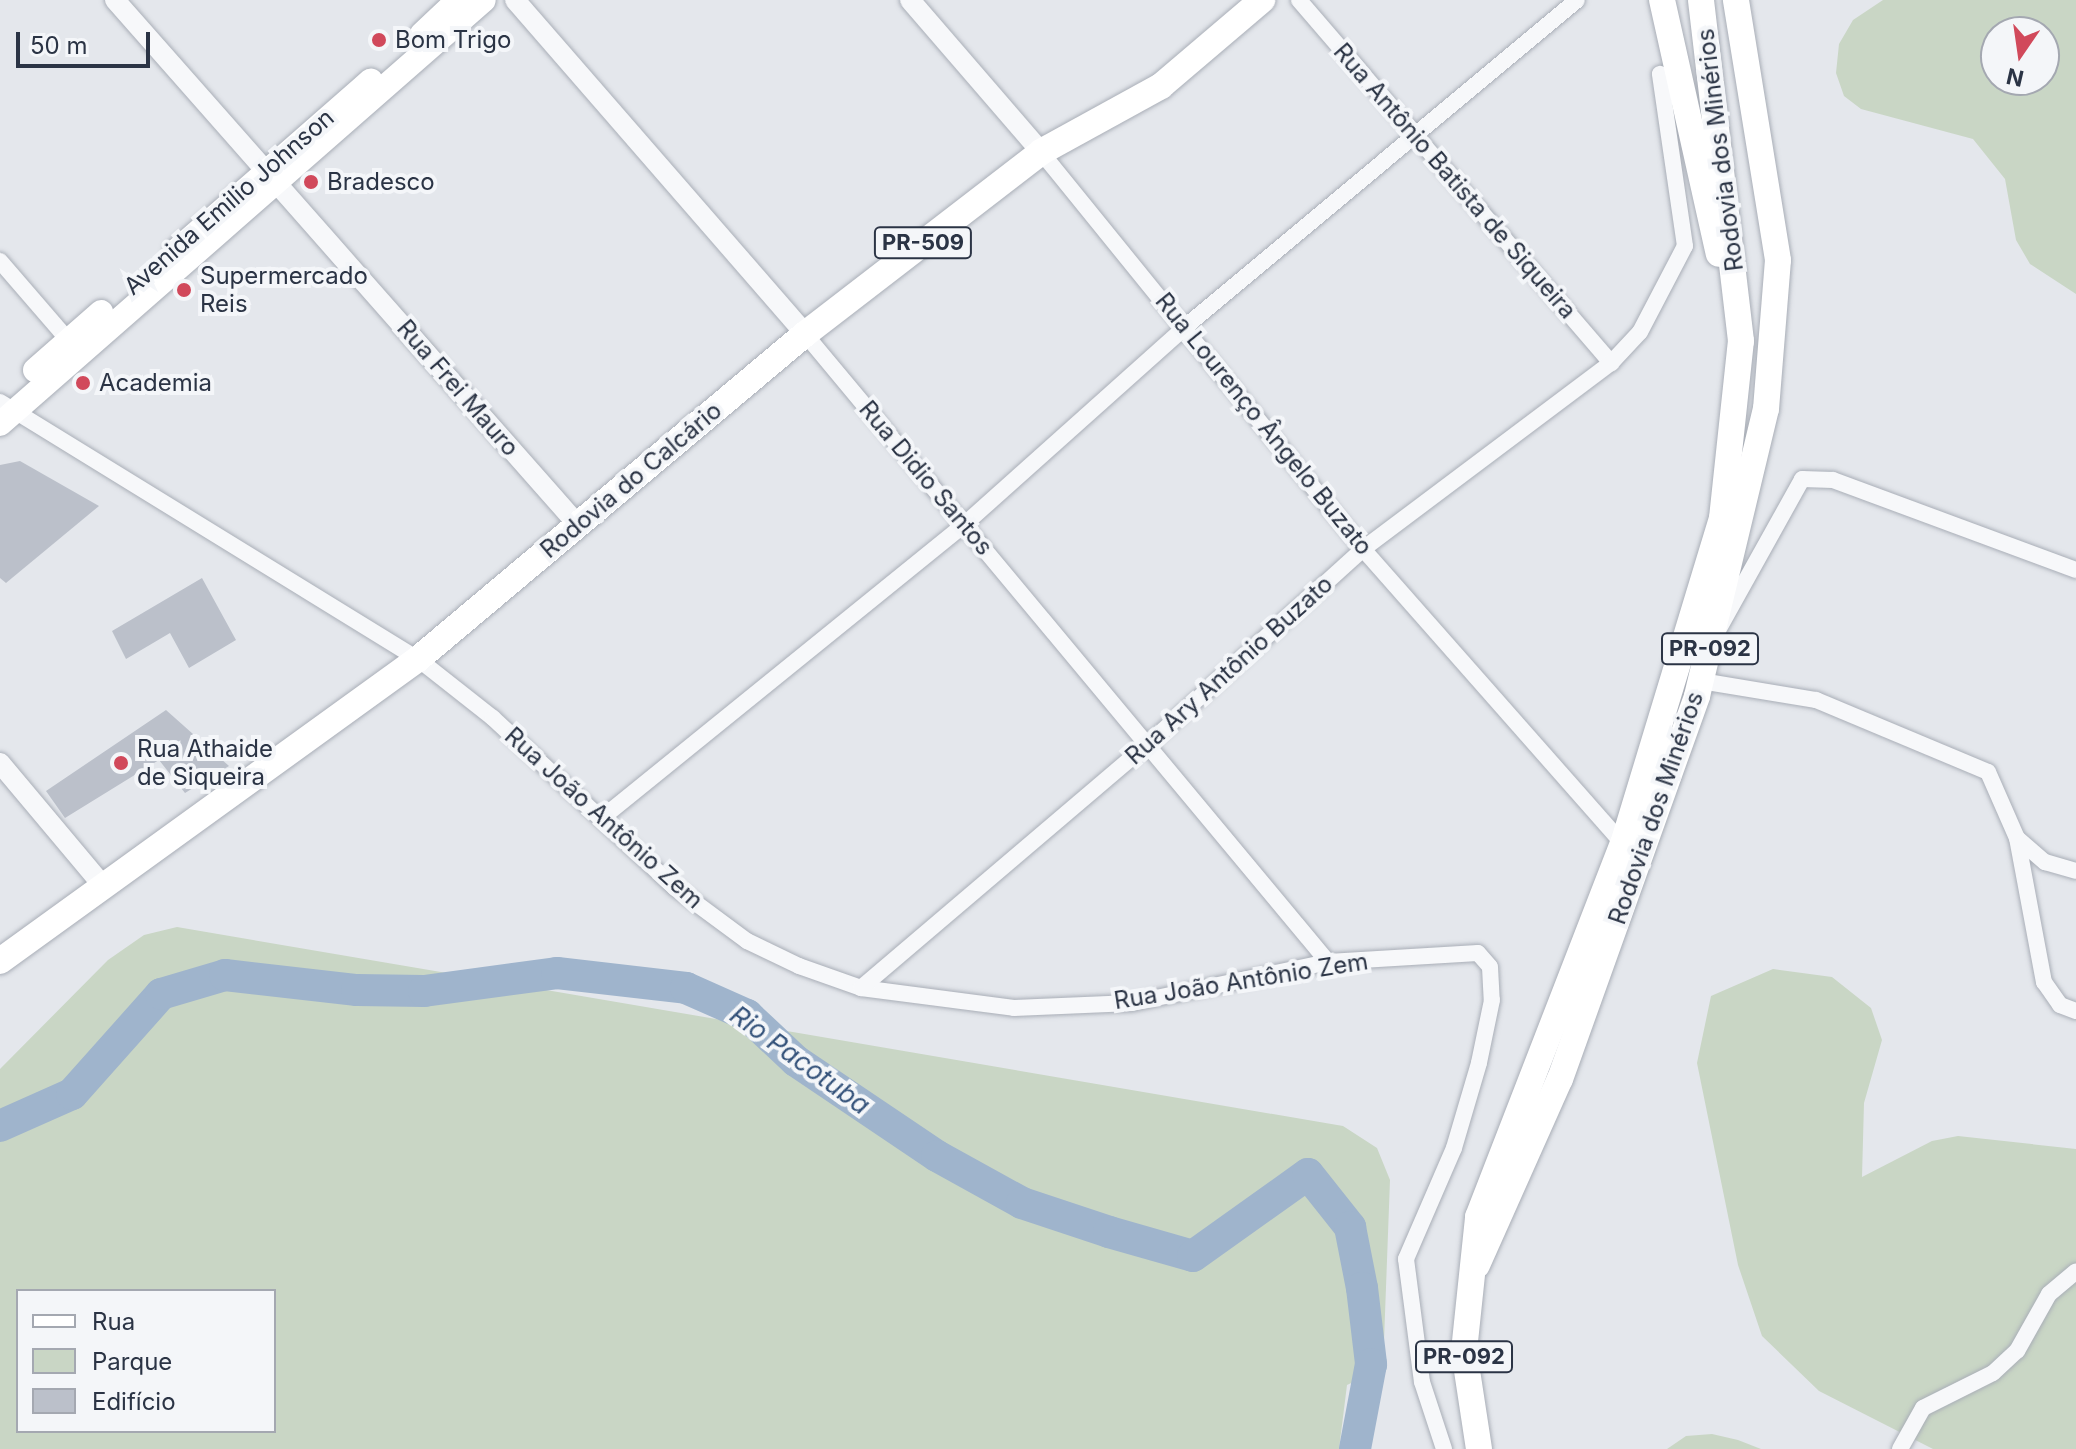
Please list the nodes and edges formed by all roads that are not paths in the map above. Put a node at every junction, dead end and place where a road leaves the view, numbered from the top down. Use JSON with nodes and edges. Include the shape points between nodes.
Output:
{"nodes":[{"id":1,"x":115,"y":0,"type":"edge"},
{"id":2,"x":458,"y":0,"type":"edge"},
{"id":3,"x":484,"y":0,"type":"edge"},
{"id":4,"x":515,"y":0,"type":"edge"},
{"id":5,"x":910,"y":0,"type":"edge"},
{"id":6,"x":1262,"y":0,"type":"edge"},
{"id":7,"x":1299,"y":0,"type":"edge"},
{"id":8,"x":1577,"y":0,"type":"edge"},
{"id":9,"x":1662,"y":0,"type":"edge"},
{"id":10,"x":1701,"y":0,"type":"edge"},
{"id":11,"x":1736,"y":0,"type":"edge"},
{"id":12,"x":1752,"y":0,"type":"edge"},
{"id":13,"x":1660,"y":74,"type":"dead end"},
{"id":14,"x":1754,"y":85,"type":"junction"},
{"id":15,"x":1416,"y":133,"type":"junction"},
{"id":16,"x":1041,"y":152,"type":"junction"},
{"id":17,"x":272,"y":177,"type":"junction"},
{"id":18,"x":0,"y":261,"type":"edge"},
{"id":19,"x":1737,"y":298,"type":"junction"},
{"id":20,"x":1185,"y":327,"type":"junction"},
{"id":21,"x":805,"y":334,"type":"junction"},
{"id":22,"x":73,"y":346,"type":"junction"},
{"id":23,"x":1611,"y":363,"type":"junction"},
{"id":24,"x":4,"y":410,"type":"edge"},
{"id":25,"x":965,"y":524,"type":"junction"},
{"id":26,"x":578,"y":525,"type":"junction"},
{"id":27,"x":1363,"y":549,"type":"junction"},
{"id":28,"x":2076,"y":570,"type":"edge"},
{"id":29,"x":1714,"y":636,"type":"junction"},
{"id":30,"x":418,"y":659,"type":"junction"},
{"id":31,"x":1701,"y":681,"type":"junction"},
{"id":32,"x":1148,"y":744,"type":"junction"},
{"id":33,"x":0,"y":763,"type":"edge"},
{"id":34,"x":602,"y":818,"type":"junction"},
{"id":35,"x":2017,"y":838,"type":"junction"},
{"id":36,"x":1623,"y":844,"type":"junction"},
{"id":37,"x":2076,"y":871,"type":"edge"},
{"id":38,"x":104,"y":887,"type":"junction"},
{"id":39,"x":0,"y":961,"type":"edge"},
{"id":40,"x":1328,"y":962,"type":"junction"},
{"id":41,"x":861,"y":988,"type":"junction"},
{"id":42,"x":2076,"y":1011,"type":"edge"},
{"id":43,"x":1477,"y":1265,"type":"junction"},
{"id":44,"x":2076,"y":1271,"type":"edge"},
{"id":45,"x":1444,"y":1449,"type":"edge"},
{"id":46,"x":1479,"y":1449,"type":"edge"},
{"id":47,"x":1900,"y":1449,"type":"edge"}],
"edges":[{"from":1,"to":17,"type":"street","name":"Rua Frei Mauro"},
{"from":2,"to":17,"type":"main road","name":"Avenida Emilio Johnson"},
{"from":3,"to":17,"type":"main road","name":"Avenida Emilio Johnson"},
{"from":4,"to":21,"type":"street","name":"Rua Didio Santos"},
{"from":5,"to":16,"type":"street","name":"Rua Lourenço Ângelo Buzato"},
{"from":6,"to":16,"type":"main road","name":"Rodovia do Calcário","number":"PR-509","via":[[1161,86]]},
{"from":7,"to":15,"type":"street","name":"Rua Antônio Batista de Siqueira"},
{"from":8,"to":15,"type":"street"},
{"from":9,"to":19,"type":"main road","via":[[1714,236]]},
{"from":10,"to":19,"type":"main road","name":"Rodovia dos Minérios","number":"PR-092"},
{"from":11,"to":14,"type":"main road","name":"Rodovia dos Minérios","number":"PR-092"},
{"from":12,"to":14,"type":"main road"},
{"from":13,"to":23,"type":"street","name":"Rua Ary Antônio Buzato","via":[[1685,246],[1640,332]]},
{"from":14,"to":29,"type":"main road","name":"Rodovia dos Minérios","number":"PR-092","via":[[1778,260],[1766,409]]},
{"from":15,"to":20,"type":"street"},
{"from":15,"to":23,"type":"street","name":"Rua Antônio Batista de Siqueira"},
{"from":16,"to":20,"type":"street","name":"Rua Lourenço Ângelo Buzato"},
{"from":16,"to":21,"type":"main road","name":"Rodovia do Calcário","number":"PR-509"},
{"from":17,"to":22,"type":"main road","name":"Avenida Emilio Johnson"},
{"from":17,"to":26,"type":"street","name":"Rua Frei Mauro"},
{"from":18,"to":22,"type":"street"},
{"from":19,"to":36,"type":"main road","name":"Rodovia dos Minérios","number":"PR-092","via":[[1741,341],[1722,518]]},
{"from":20,"to":25,"type":"street"},
{"from":20,"to":27,"type":"street","name":"Rua Lourenço Ângelo Buzato"},
{"from":21,"to":25,"type":"street","name":"Rua Didio Santos"},
{"from":21,"to":26,"type":"main road","name":"Rodovia do Calcário","number":"PR-509"},
{"from":22,"to":24,"type":"main road","name":"Avenida Emilio Johnson"},
{"from":23,"to":27,"type":"street","name":"Rua Ary Antônio Buzato"},
{"from":24,"to":30,"type":"street","name":"Rua João Antônio Zem"},
{"from":25,"to":32,"type":"street","name":"Rua Didio Santos"},
{"from":25,"to":34,"type":"street"},
{"from":26,"to":30,"type":"main road","name":"Rodovia do Calcário","number":"PR-509"},
{"from":27,"to":32,"type":"street","name":"Rua Ary Antônio Buzato"},
{"from":27,"to":36,"type":"street","name":"Rua Lourenço Ângelo Buzato"},
{"from":28,"to":29,"type":"street","via":[[1833,480],[1802,479]]},
{"from":29,"to":31,"type":"main road","name":"Rodovia dos Minérios","number":"PR-092"},
{"from":30,"to":34,"type":"street","name":"Rua João Antônio Zem"},
{"from":30,"to":38,"type":"main road","name":"Rodovia do Calcário","number":"PR-509"},
{"from":31,"to":35,"type":"street","via":[[1816,700],[1988,772]]},
{"from":31,"to":43,"type":"main road","name":"Rodovia dos Minérios","number":"PR-092","via":[[1560,1079]]},
{"from":32,"to":40,"type":"street","name":"Rua Didio Santos"},
{"from":32,"to":41,"type":"street","name":"Rua Ary Antônio Buzato"},
{"from":33,"to":38,"type":"street"},
{"from":34,"to":41,"type":"street","name":"Rua João Antônio Zem","via":[[674,887],[747,941]]},
{"from":35,"to":37,"type":"street","via":[[2045,862]]},
{"from":35,"to":42,"type":"street","via":[[2044,982],[2060,1005]]},
{"from":36,"to":43,"type":"main road","name":"Rodovia dos Minérios","number":"PR-092","via":[[1478,1217]]},
{"from":38,"to":39,"type":"main road","name":"Rodovia do Calcário","number":"PR-509"},
{"from":40,"to":41,"type":"street","name":"Rua João Antônio Zem","via":[[1132,1003],[1014,1008]]},
{"from":40,"to":45,"type":"street","name":"Rua João Antônio Zem","via":[[1457,952],[1478,953],[1490,967],[1492,1000],[1479,1063],[1454,1148],[1406,1259],[1422,1382]]},
{"from":43,"to":46,"type":"main road","name":"Rodovia dos Minérios","number":"PR-092","via":[[1464,1351]]},
{"from":44,"to":47,"type":"street","via":[[2049,1294],[2017,1351],[1993,1373],[1923,1408]]}]}
